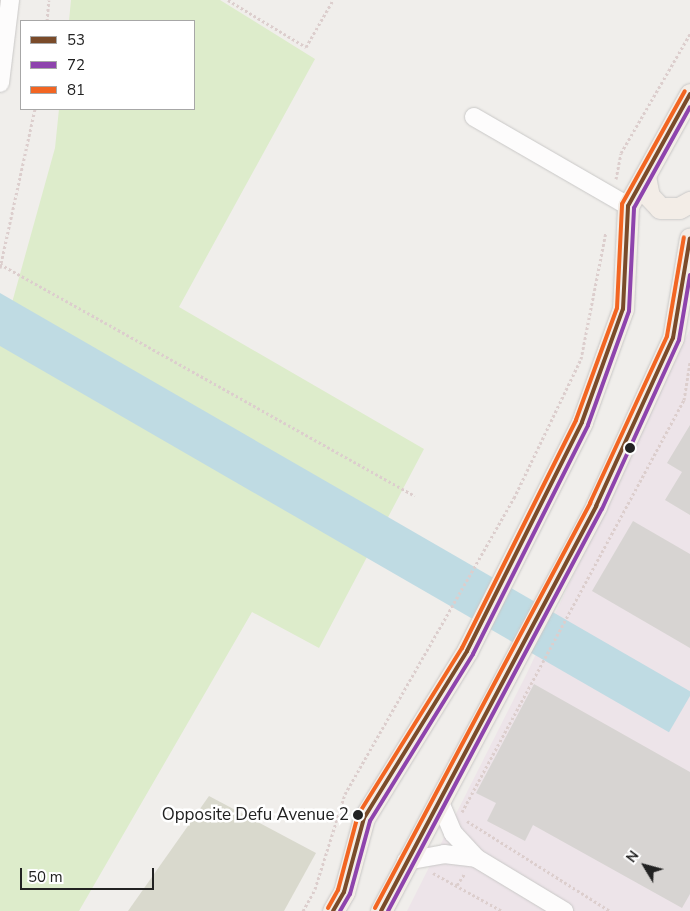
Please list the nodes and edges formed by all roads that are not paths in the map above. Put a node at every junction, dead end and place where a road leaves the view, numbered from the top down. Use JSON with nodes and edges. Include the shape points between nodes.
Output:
{"nodes":[{"id":1,"x":10,"y":0,"type":"edge"},
{"id":2,"x":0,"y":83,"type":"edge"},
{"id":3,"x":690,"y":94,"type":"edge"},
{"id":4,"x":474,"y":117,"type":"dead end"},
{"id":5,"x":645,"y":176,"type":"junction"},
{"id":6,"x":620,"y":202,"type":"junction"},
{"id":7,"x":690,"y":202,"type":"edge"},
{"id":8,"x":690,"y":238,"type":"edge"},
{"id":9,"x":439,"y":800,"type":"junction"},
{"id":10,"x":476,"y":858,"type":"junction"},
{"id":11,"x":416,"y":865,"type":"junction"},
{"id":12,"x":543,"y":906,"type":"edge"},
{"id":13,"x":333,"y":911,"type":"edge"},
{"id":14,"x":381,"y":911,"type":"edge"},
{"id":15,"x":564,"y":911,"type":"edge"}],
"edges":[{"from":1,"to":2,"type":"street"},
{"from":3,"to":5,"type":"main road"},
{"from":4,"to":6,"type":"street"},
{"from":5,"to":6,"type":"main road"},
{"from":5,"to":7,"type":"main road","via":[[648,196],[660,208],[679,208]]},
{"from":6,"to":13,"type":"main road","via":[[623,309],[582,422],[513,565],[467,651],[364,818],[344,892]]},
{"from":8,"to":9,"type":"main road","via":[[673,338],[552,589]]},
{"from":9,"to":10,"type":"street","via":[[453,833]]},
{"from":9,"to":11,"type":"main road"},
{"from":10,"to":11,"type":"street","via":[[444,854]]},
{"from":10,"to":12,"type":"street"},
{"from":11,"to":14,"type":"main road"},
{"from":12,"to":15,"type":"street"}]}
